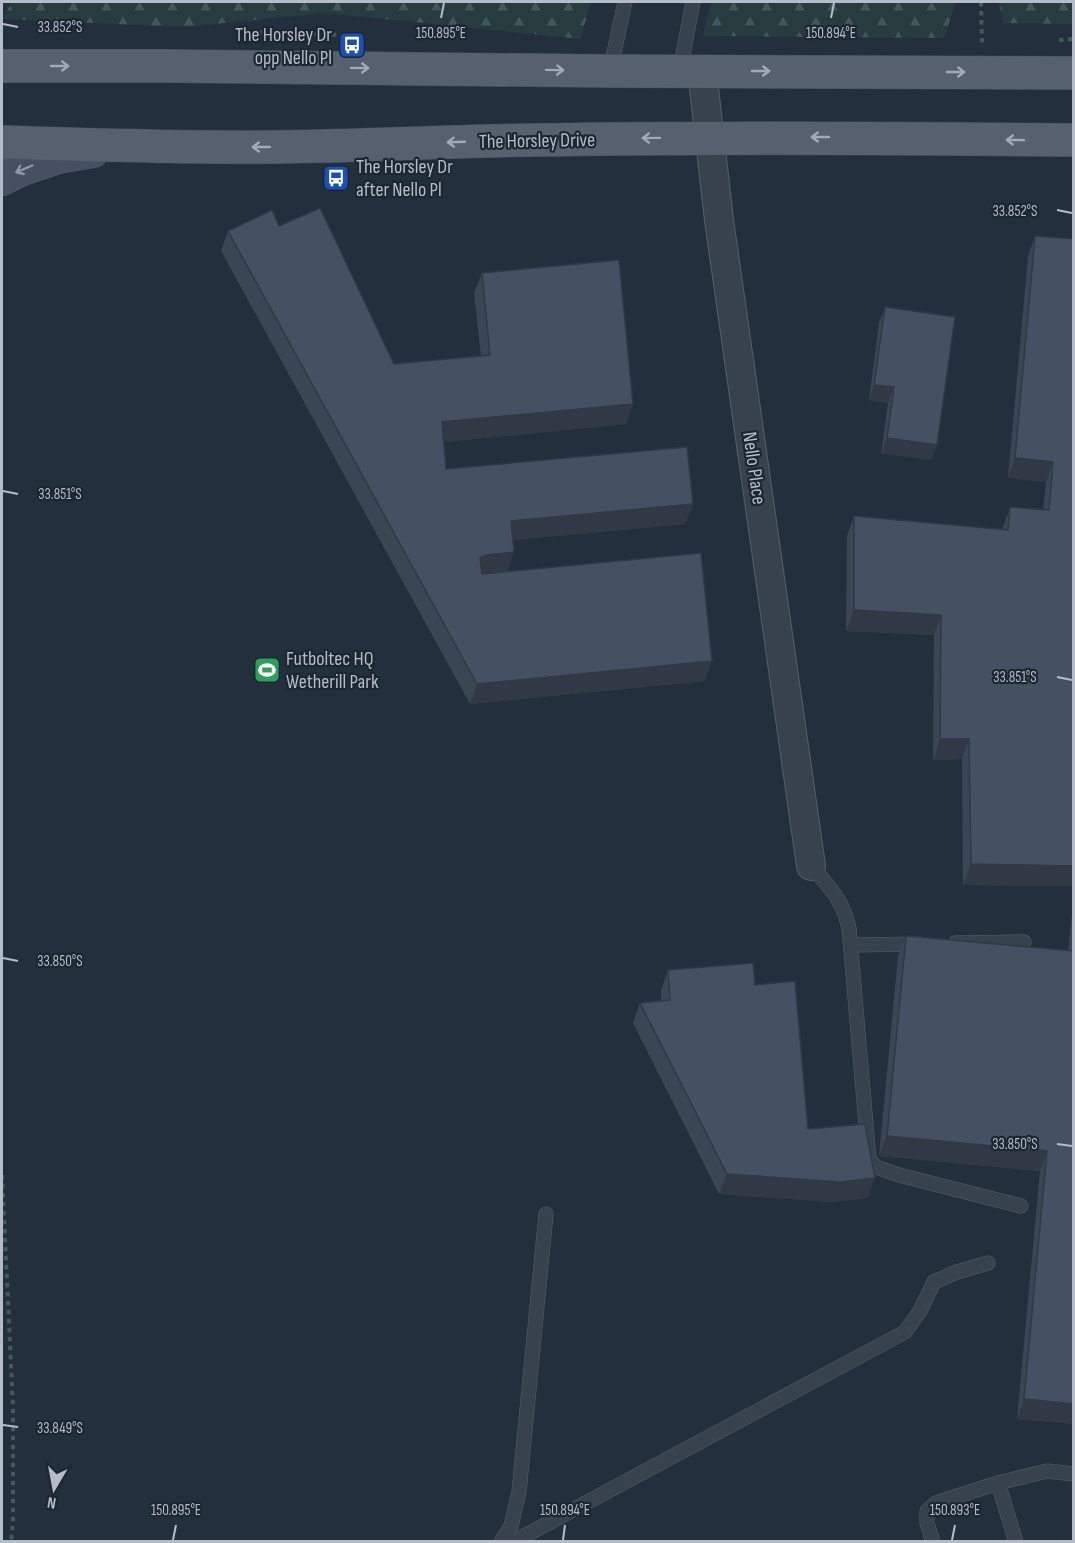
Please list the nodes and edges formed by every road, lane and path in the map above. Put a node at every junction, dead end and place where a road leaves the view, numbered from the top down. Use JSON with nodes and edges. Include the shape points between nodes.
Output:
{"nodes":[{"id":1,"x":625,"y":2,"type":"edge"},
{"id":2,"x":693,"y":2,"type":"edge"},
{"id":3,"x":981,"y":2,"type":"edge"},
{"id":4,"x":982,"y":49,"type":"dead end"},
{"id":5,"x":2,"y":66,"type":"edge"},
{"id":6,"x":1074,"y":68,"type":"edge"},
{"id":7,"x":691,"y":70,"type":"junction"},
{"id":8,"x":610,"y":71,"type":"junction"},
{"id":9,"x":1037,"y":73,"type":"junction"},
{"id":10,"x":1074,"y":73,"type":"edge"},
{"id":11,"x":709,"y":137,"type":"junction"},
{"id":12,"x":1074,"y":140,"type":"edge"},
{"id":13,"x":2,"y":142,"type":"edge"},
{"id":14,"x":121,"y":147,"type":"junction"},
{"id":15,"x":2,"y":179,"type":"edge"},
{"id":16,"x":811,"y":866,"type":"joint"},
{"id":17,"x":1024,"y":942,"type":"dead end"},
{"id":18,"x":851,"y":945,"type":"junction"},
{"id":19,"x":2,"y":1175,"type":"edge"},
{"id":20,"x":1021,"y":1206,"type":"dead end"},
{"id":21,"x":546,"y":1214,"type":"dead end"},
{"id":22,"x":988,"y":1263,"type":"dead end"},
{"id":23,"x":1074,"y":1474,"type":"edge"},
{"id":24,"x":998,"y":1483,"type":"junction"},
{"id":25,"x":11,"y":1542,"type":"edge"},
{"id":26,"x":501,"y":1542,"type":"edge"},
{"id":27,"x":513,"y":1542,"type":"edge"},
{"id":28,"x":933,"y":1542,"type":"edge"},
{"id":29,"x":1016,"y":1542,"type":"edge"}],
"edges":[{"from":1,"to":8,"type":"lane"},
{"from":2,"to":7,"type":"lane"},
{"from":3,"to":4,"type":"path"},
{"from":5,"to":8,"type":"main road","one_way":true},
{"from":6,"to":9,"type":"main road"},
{"from":7,"to":8,"type":"main road"},
{"from":7,"to":9,"type":"main road","one_way":true},
{"from":7,"to":11,"type":"street","name":"Nello Place"},
{"from":9,"to":10,"type":"main road"},
{"from":12,"to":11,"type":"main road","name":"The Horsley Drive","one_way":true},
{"from":11,"to":14,"type":"main road","name":"The Horsley Drive","one_way":true},
{"from":11,"to":16,"type":"street","name":"Nello Place"},
{"from":13,"to":14,"type":"main road","name":"The Horsley Drive"},
{"from":14,"to":15,"type":"street","one_way":true,"via":[[58,157]]},
{"from":16,"to":18,"type":"lane","via":[[837,896],[845,912]]},
{"from":17,"to":18,"type":"lane"},
{"from":18,"to":20,"type":"lane","via":[[869,1159],[876,1167],[899,1175]]},
{"from":19,"to":25,"type":"path","via":[[13,1407]]},
{"from":21,"to":26,"type":"lane","via":[[519,1492],[511,1526]]},
{"from":22,"to":27,"type":"lane","via":[[934,1282],[905,1332]]},
{"from":23,"to":24,"type":"lane","via":[[1047,1471]]},
{"from":24,"to":28,"type":"lane","via":[[936,1503],[927,1511]]},
{"from":24,"to":29,"type":"lane"}]}
